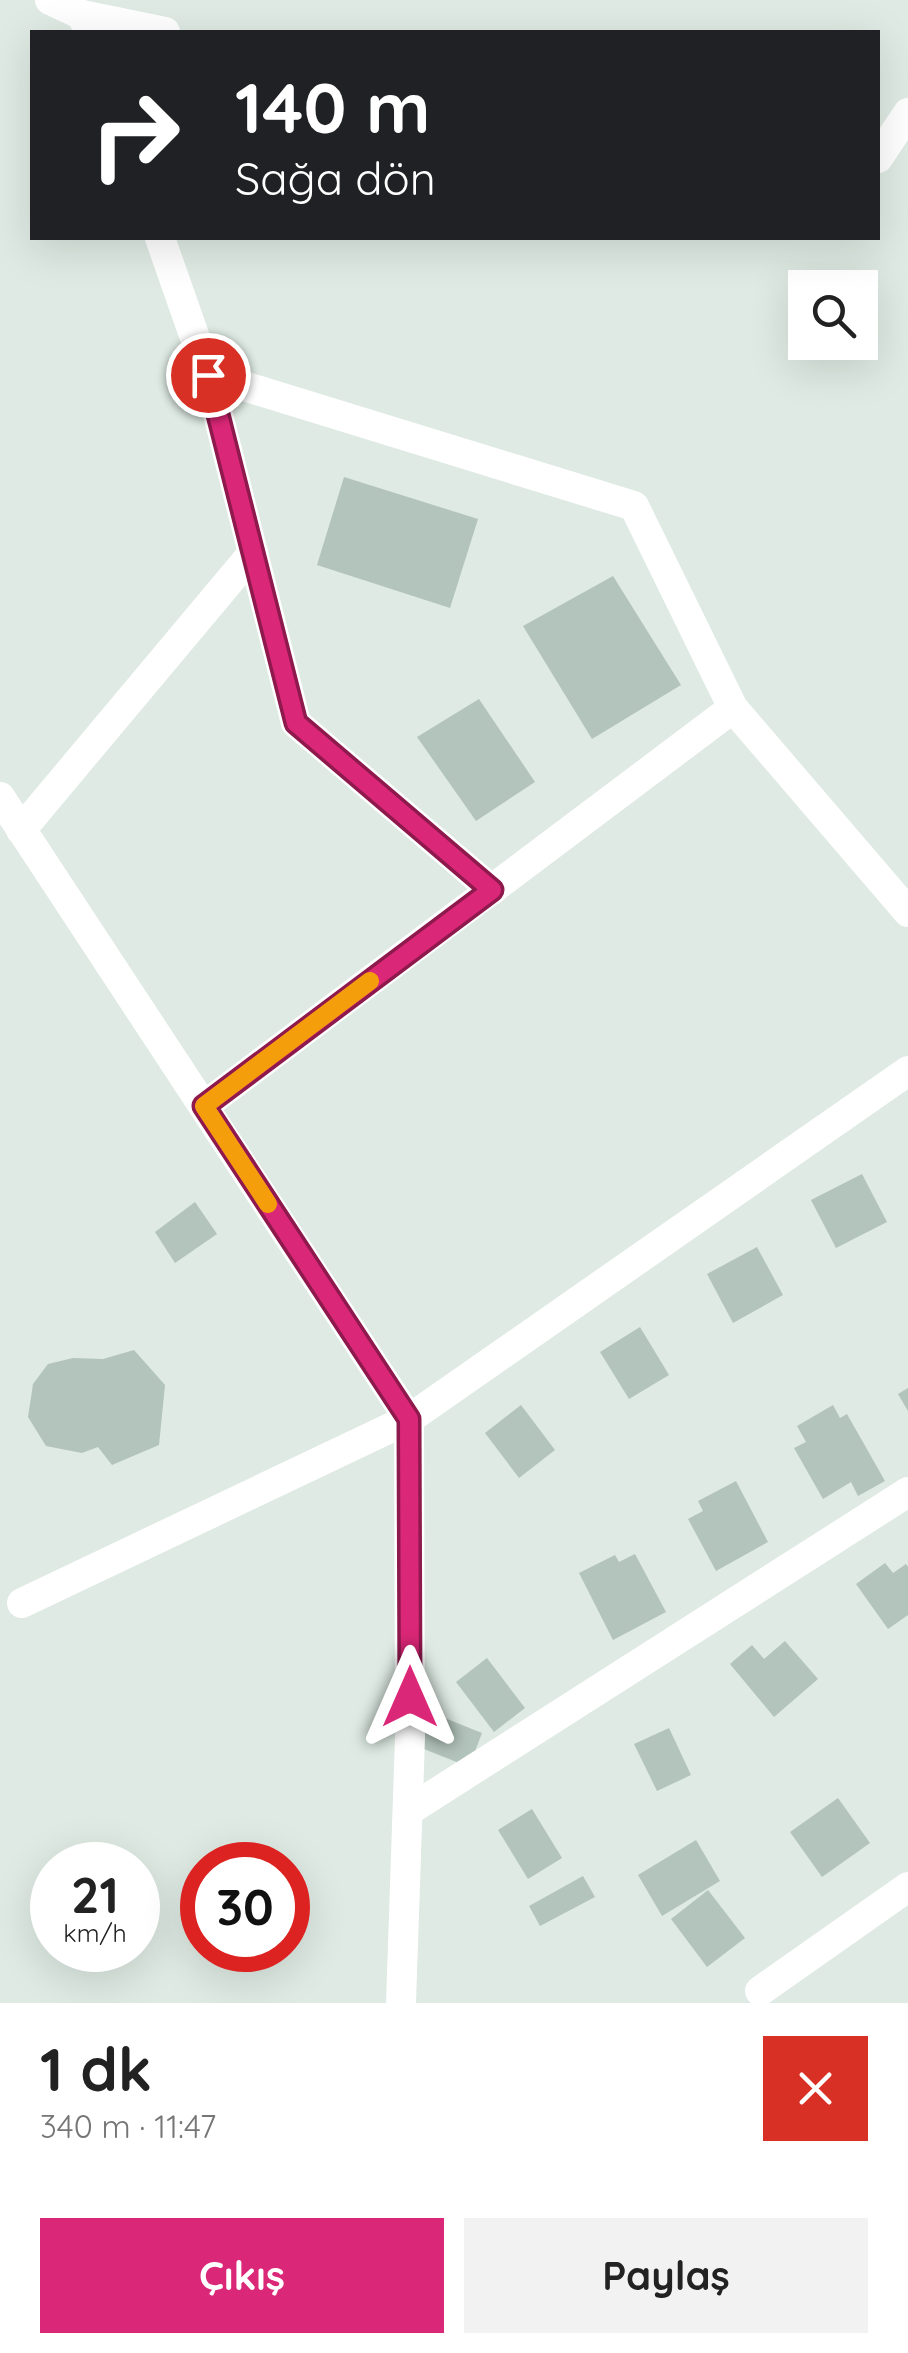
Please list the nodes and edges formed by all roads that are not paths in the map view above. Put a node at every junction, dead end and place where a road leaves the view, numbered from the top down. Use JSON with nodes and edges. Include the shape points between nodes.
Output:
{"nodes":[{"id":1,"x":50,"y":0,"type":"edge"},
{"id":2,"x":91,"y":16,"type":"edge"},
{"id":3,"x":157,"y":30,"type":"edge"},
{"id":4,"x":908,"y":113,"type":"edge"},
{"id":5,"x":880,"y":155,"type":"edge"},
{"id":6,"x":161,"y":240,"type":"edge"},
{"id":7,"x":208,"y":375,"type":"junction"},
{"id":8,"x":253,"y":553,"type":"junction"},
{"id":9,"x":733,"y":708,"type":"junction"},
{"id":10,"x":0,"y":797,"type":"edge"},
{"id":11,"x":21,"y":830,"type":"junction"},
{"id":12,"x":492,"y":890,"type":"junction"},
{"id":13,"x":908,"y":912,"type":"edge"},
{"id":14,"x":908,"y":1071,"type":"edge"},
{"id":15,"x":204,"y":1106,"type":"junction"},
{"id":16,"x":409,"y":1419,"type":"junction"},
{"id":17,"x":908,"y":1492,"type":"edge"},
{"id":18,"x":22,"y":1603,"type":"dead end"},
{"id":19,"x":408,"y":1810,"type":"junction"},
{"id":20,"x":908,"y":1887,"type":"edge"},
{"id":21,"x":760,"y":1991,"type":"dead end"},
{"id":22,"x":400,"y":2003,"type":"edge"}],
"edges":[{"from":1,"to":2,"type":"street"},
{"from":2,"to":3,"type":"street"},
{"from":4,"to":5,"type":"street"},
{"from":6,"to":7,"type":"street"},
{"from":7,"to":8,"type":"street"},
{"from":7,"to":9,"type":"street","via":[[634,506]]},
{"from":8,"to":11,"type":"street"},
{"from":8,"to":12,"type":"street","via":[[296,723]]},
{"from":9,"to":12,"type":"street"},
{"from":9,"to":13,"type":"street"},
{"from":10,"to":11,"type":"street"},
{"from":11,"to":15,"type":"street"},
{"from":12,"to":15,"type":"street"},
{"from":14,"to":16,"type":"street"},
{"from":15,"to":16,"type":"street"},
{"from":16,"to":18,"type":"street"},
{"from":16,"to":19,"type":"street"},
{"from":17,"to":19,"type":"street"},
{"from":19,"to":22,"type":"street"},
{"from":20,"to":21,"type":"street"}]}
